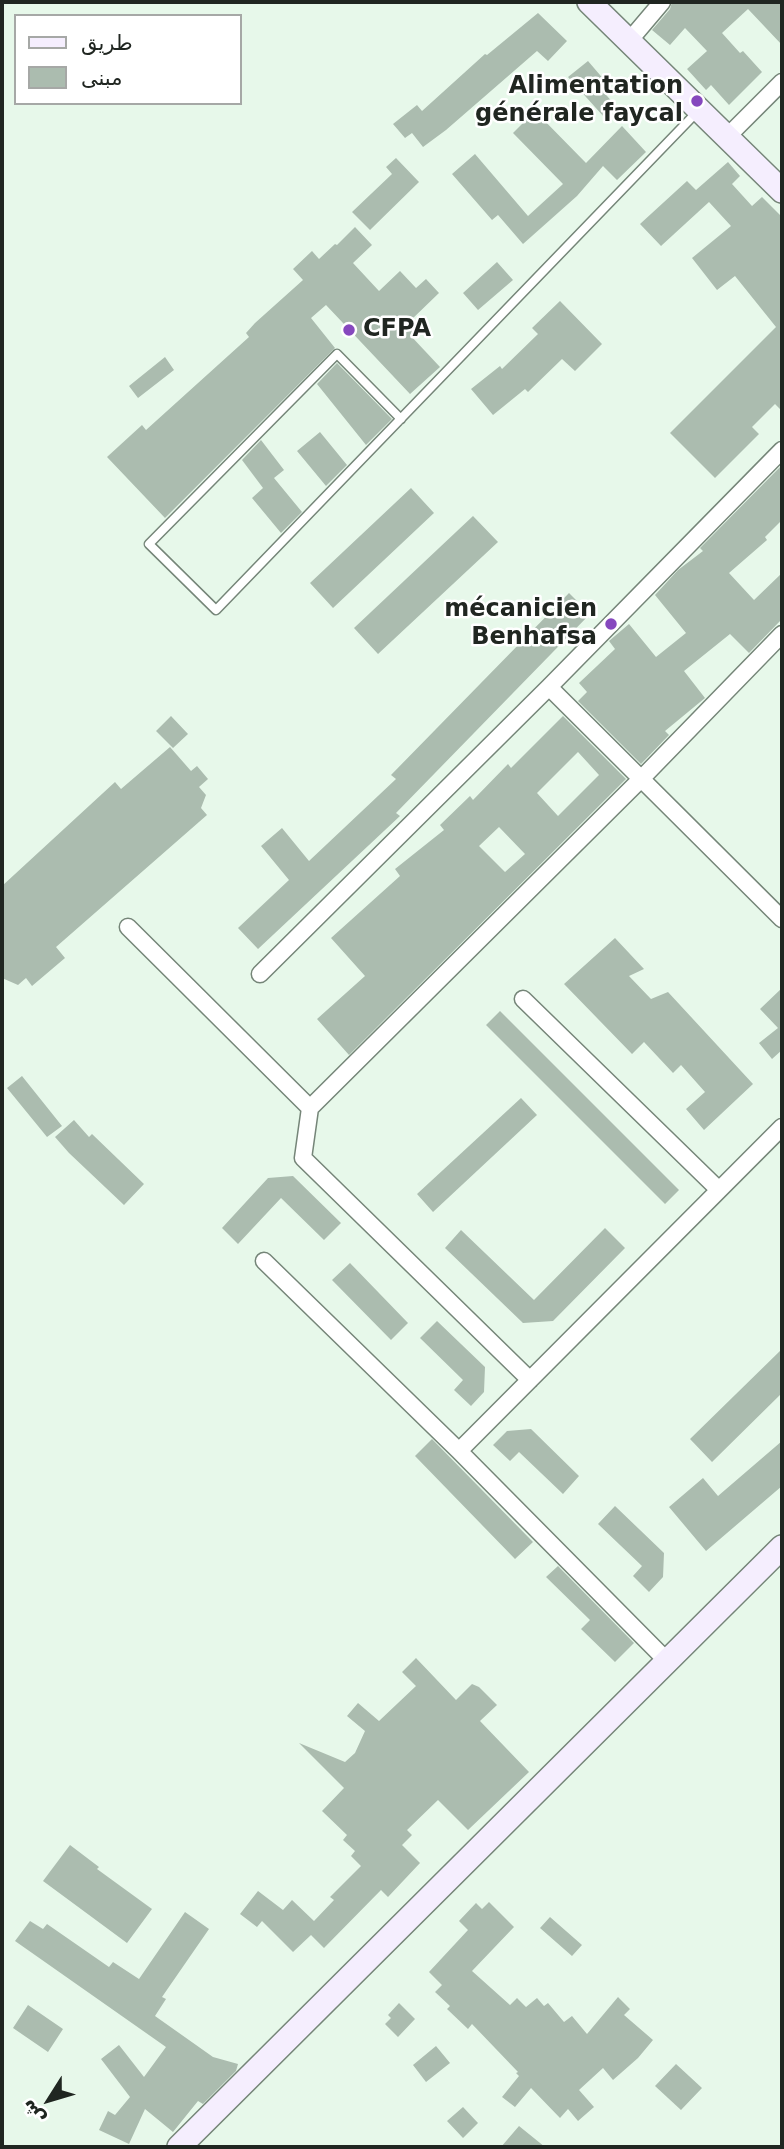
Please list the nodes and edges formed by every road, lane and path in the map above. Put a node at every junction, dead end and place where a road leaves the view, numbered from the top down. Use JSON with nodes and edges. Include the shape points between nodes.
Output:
{"nodes":[{"id":1,"x":589,"y":2,"type":"edge"},
{"id":2,"x":662,"y":2,"type":"edge"},
{"id":3,"x":629,"y":41,"type":"junction"},
{"id":4,"x":782,"y":82,"type":"edge"},
{"id":5,"x":699,"y":110,"type":"junction"},
{"id":6,"x":727,"y":137,"type":"junction"},
{"id":7,"x":779,"y":183,"type":"edge"},
{"id":8,"x":401,"y":419,"type":"junction"},
{"id":9,"x":782,"y":450,"type":"edge"},
{"id":10,"x":782,"y":634,"type":"edge"},
{"id":11,"x":549,"y":687,"type":"junction"},
{"id":12,"x":641,"y":779,"type":"junction"},
{"id":13,"x":782,"y":919,"type":"edge"},
{"id":14,"x":128,"y":927,"type":"dead end"},
{"id":15,"x":260,"y":974,"type":"dead end"},
{"id":16,"x":523,"y":999,"type":"dead end"},
{"id":17,"x":310,"y":1108,"type":"junction"},
{"id":18,"x":782,"y":1127,"type":"edge"},
{"id":19,"x":719,"y":1190,"type":"junction"},
{"id":20,"x":264,"y":1261,"type":"dead end"},
{"id":21,"x":530,"y":1380,"type":"junction"},
{"id":22,"x":459,"y":1451,"type":"junction"},
{"id":23,"x":782,"y":1547,"type":"edge"},
{"id":24,"x":667,"y":1661,"type":"junction"},
{"id":25,"x":179,"y":2147,"type":"edge"}],
"edges":[{"from":1,"to":3,"type":"main road"},
{"from":2,"to":3,"type":"street"},
{"from":3,"to":5,"type":"main road"},
{"from":4,"to":6,"type":"street"},
{"from":5,"to":6,"type":"main road"},
{"from":5,"to":8,"type":"lane"},
{"from":6,"to":7,"type":"main road"},
{"from":8,"to":8,"type":"lane","via":[[216,610],[149,544],[337,355]]},
{"from":9,"to":11,"type":"street"},
{"from":10,"to":12,"type":"street"},
{"from":11,"to":12,"type":"street"},
{"from":11,"to":15,"type":"street"},
{"from":12,"to":13,"type":"street"},
{"from":12,"to":17,"type":"street"},
{"from":14,"to":17,"type":"street"},
{"from":16,"to":19,"type":"street"},
{"from":17,"to":21,"type":"street","via":[[303,1158]]},
{"from":18,"to":19,"type":"street"},
{"from":19,"to":21,"type":"street"},
{"from":20,"to":22,"type":"street"},
{"from":21,"to":22,"type":"street"},
{"from":22,"to":24,"type":"street"},
{"from":23,"to":24,"type":"main road"},
{"from":24,"to":25,"type":"main road"}]}
